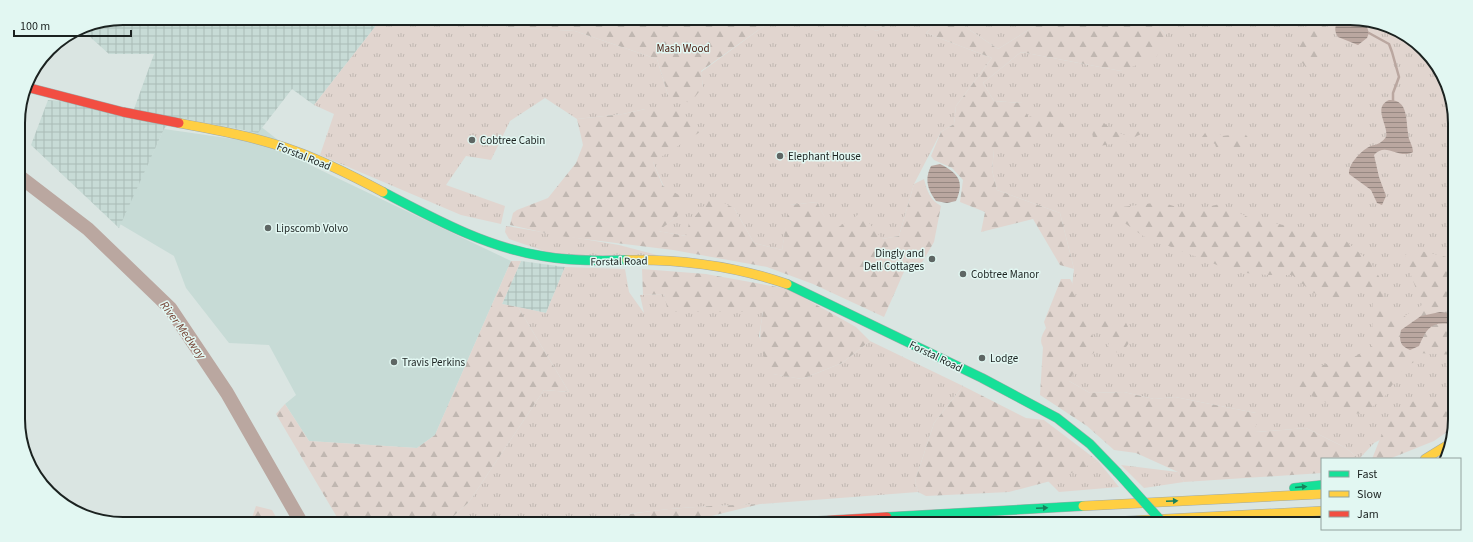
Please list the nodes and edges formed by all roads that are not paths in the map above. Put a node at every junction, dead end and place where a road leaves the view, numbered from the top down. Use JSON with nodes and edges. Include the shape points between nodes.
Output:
{"nodes":[{"id":1,"x":31,"y":89,"type":"edge"},
{"id":2,"x":1444,"y":448,"type":"edge"},
{"id":3,"x":1427,"y":458,"type":"edge"},
{"id":4,"x":1321,"y":485,"type":"edge"},
{"id":5,"x":1321,"y":494,"type":"edge"},
{"id":6,"x":1206,"y":499,"type":"junction"},
{"id":7,"x":1321,"y":512,"type":"edge"},
{"id":8,"x":889,"y":517,"type":"edge"},
{"id":9,"x":1158,"y":517,"type":"edge"},
{"id":10,"x":1216,"y":517,"type":"edge"}],
"edges":[{"from":1,"to":9,"type":"main road","name":"Forstal Road","bridge":true,"via":[[274,144],[309,156],[447,225],[524,253],[583,261],[673,261],[756,274],[776,280],[804,291],[968,371],[1050,414],[1075,430]]},
{"from":2,"to":3,"type":"main road"},
{"from":6,"to":4,"type":"main road","one_way":true},
{"from":5,"to":6,"type":"main road"},
{"from":8,"to":6,"type":"main road","one_way":true},
{"from":7,"to":10,"type":"main road"}]}
